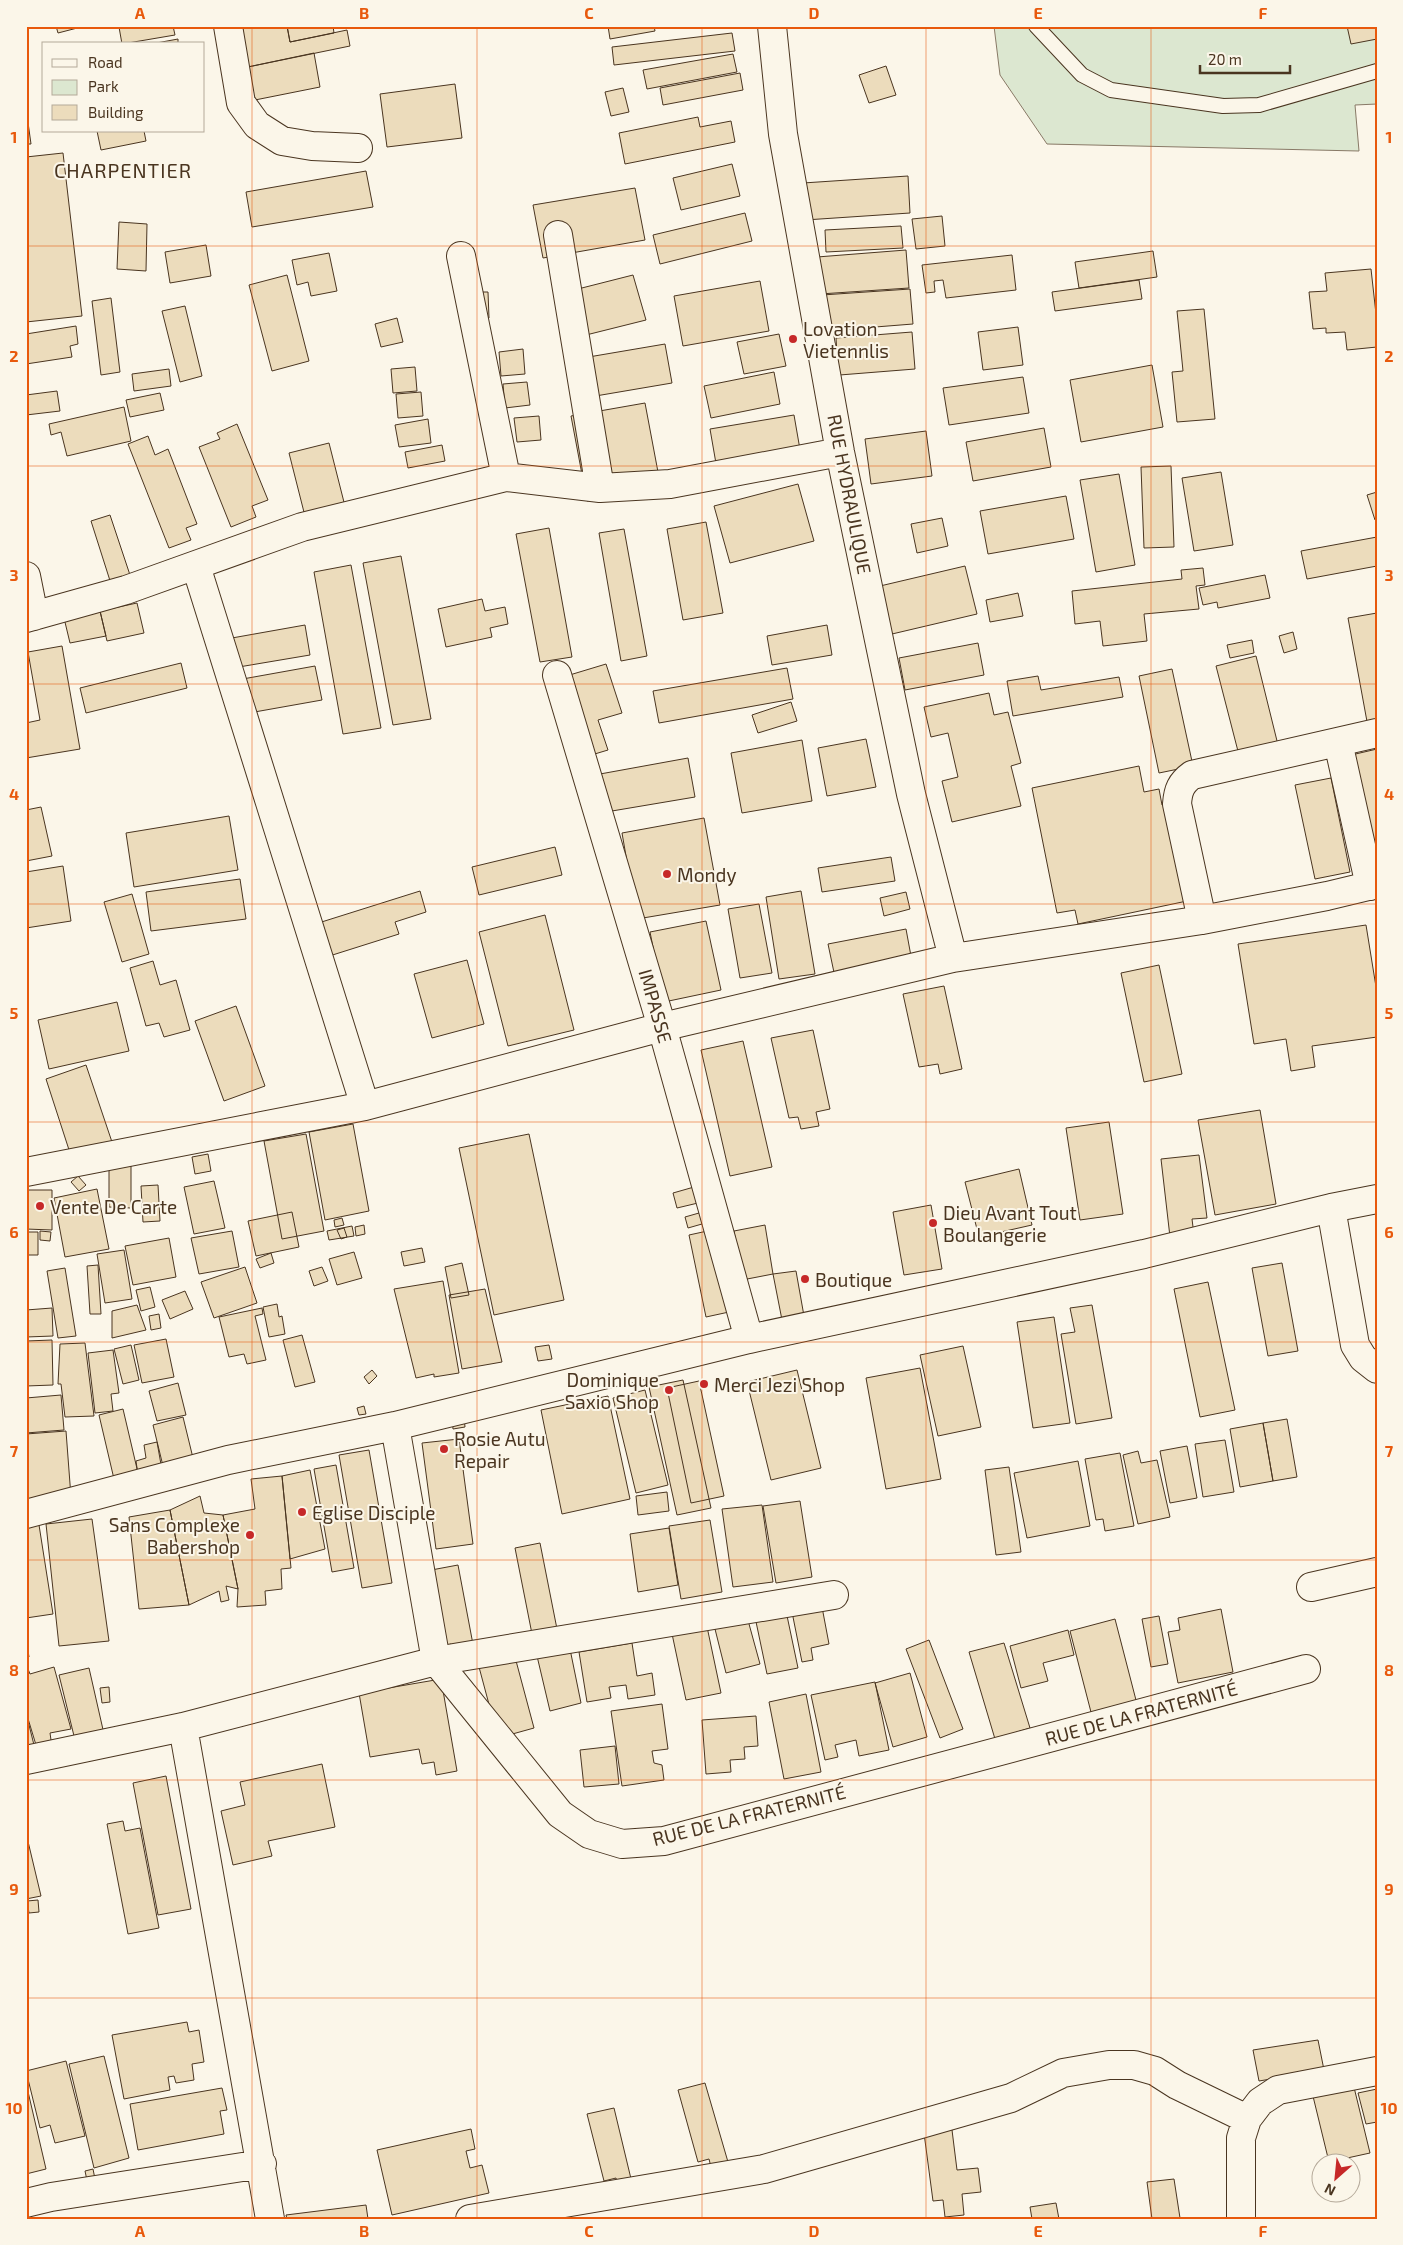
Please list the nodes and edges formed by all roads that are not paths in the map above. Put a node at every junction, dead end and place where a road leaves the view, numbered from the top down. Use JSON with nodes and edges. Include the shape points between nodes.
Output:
{"nodes":[{"id":1,"x":228,"y":26,"type":"edge"},
{"id":2,"x":772,"y":26,"type":"edge"},
{"id":3,"x":1036,"y":26,"type":"edge"},
{"id":4,"x":1377,"y":71,"type":"edge"},
{"id":5,"x":358,"y":148,"type":"dead end"},
{"id":6,"x":558,"y":235,"type":"dead end"},
{"id":7,"x":461,"y":256,"type":"dead end"},
{"id":8,"x":840,"y":452,"type":"junction"},
{"id":9,"x":506,"y":477,"type":"junction"},
{"id":10,"x":600,"y":488,"type":"junction"},
{"id":11,"x":196,"y":566,"type":"junction"},
{"id":12,"x":26,"y":576,"type":"edge"},
{"id":13,"x":30,"y":617,"type":"edge"},
{"id":14,"x":557,"y":675,"type":"dead end"},
{"id":15,"x":1377,"y":733,"type":"edge"},
{"id":16,"x":1338,"y":742,"type":"junction"},
{"id":17,"x":1373,"y":885,"type":"edge"},
{"id":18,"x":1202,"y":920,"type":"junction"},
{"id":19,"x":953,"y":958,"type":"junction"},
{"id":20,"x":662,"y":1027,"type":"junction"},
{"id":21,"x":365,"y":1106,"type":"junction"},
{"id":22,"x":26,"y":1172,"type":"edge"},
{"id":23,"x":1377,"y":1199,"type":"edge"},
{"id":24,"x":1331,"y":1208,"type":"junction"},
{"id":25,"x":749,"y":1340,"type":"junction"},
{"id":26,"x":1377,"y":1369,"type":"edge"},
{"id":27,"x":395,"y":1426,"type":"junction"},
{"id":28,"x":26,"y":1514,"type":"edge"},
{"id":29,"x":1377,"y":1572,"type":"edge"},
{"id":30,"x":1311,"y":1587,"type":"dead end"},
{"id":31,"x":834,"y":1595,"type":"dead end"},
{"id":32,"x":436,"y":1661,"type":"junction"},
{"id":33,"x":1306,"y":1669,"type":"dead end"},
{"id":34,"x":183,"y":1727,"type":"junction"},
{"id":35,"x":26,"y":1760,"type":"edge"},
{"id":36,"x":1377,"y":2071,"type":"edge"},
{"id":37,"x":1247,"y":2119,"type":"junction"},
{"id":38,"x":262,"y":2164,"type":"junction"},
{"id":39,"x":26,"y":2203,"type":"edge"},
{"id":40,"x":270,"y":2219,"type":"edge"},
{"id":41,"x":470,"y":2219,"type":"edge"},
{"id":42,"x":1241,"y":2219,"type":"edge"}],
"edges":[{"from":1,"to":5,"type":"street","via":[[241,104],[257,125],[282,142]]},
{"from":2,"to":8,"type":"street","name":"RUE HYDRAULIQUE","via":[[783,134]]},
{"from":3,"to":4,"type":"lane","via":[[1082,75],[1111,90],[1223,106],[1260,105]]},
{"from":6,"to":10,"type":"street"},
{"from":7,"to":9,"type":"street"},
{"from":8,"to":10,"type":"street","via":[[670,484]]},
{"from":8,"to":19,"type":"street","name":"RUE HYDRAULIQUE","via":[[912,794]]},
{"from":9,"to":10,"type":"street"},
{"from":9,"to":11,"type":"street","via":[[302,527]]},
{"from":11,"to":13,"type":"street"},
{"from":11,"to":21,"type":"street"},
{"from":12,"to":13,"type":"street"},
{"from":14,"to":20,"type":"street","name":"IMPASSE"},
{"from":15,"to":16,"type":"street"},
{"from":16,"to":17,"type":"street"},
{"from":16,"to":18,"type":"street","via":[[1192,775],[1183,782],[1177,804]]},
{"from":17,"to":18,"type":"street"},
{"from":18,"to":19,"type":"street"},
{"from":19,"to":20,"type":"street"},
{"from":20,"to":21,"type":"street"},
{"from":20,"to":25,"type":"street","name":"IMPASSE"},
{"from":21,"to":22,"type":"street"},
{"from":23,"to":24,"type":"street"},
{"from":24,"to":25,"type":"street","via":[[1144,1254]]},
{"from":24,"to":26,"type":"street","via":[[1355,1345],[1363,1358]]},
{"from":25,"to":27,"type":"street"},
{"from":27,"to":28,"type":"street","via":[[228,1460]]},
{"from":27,"to":32,"type":"street","name":"RUE DE LA FRATERNITÉ"},
{"from":29,"to":30,"type":"street"},
{"from":31,"to":32,"type":"street"},
{"from":32,"to":33,"type":"street","name":"RUE DE LA FRATERNITÉ","via":[[560,1814],[589,1834],[622,1844],[664,1840]]},
{"from":32,"to":34,"type":"street"},
{"from":34,"to":35,"type":"street"},
{"from":34,"to":38,"type":"street"},
{"from":36,"to":37,"type":"street","via":[[1278,2090],[1260,2102]]},
{"from":37,"to":41,"type":"street","via":[[1155,2071],[1109,2065],[1063,2073],[1011,2098],[764,2169]]},
{"from":37,"to":42,"type":"street","via":[[1241,2138]]},
{"from":38,"to":39,"type":"street"},
{"from":38,"to":40,"type":"street"}]}
